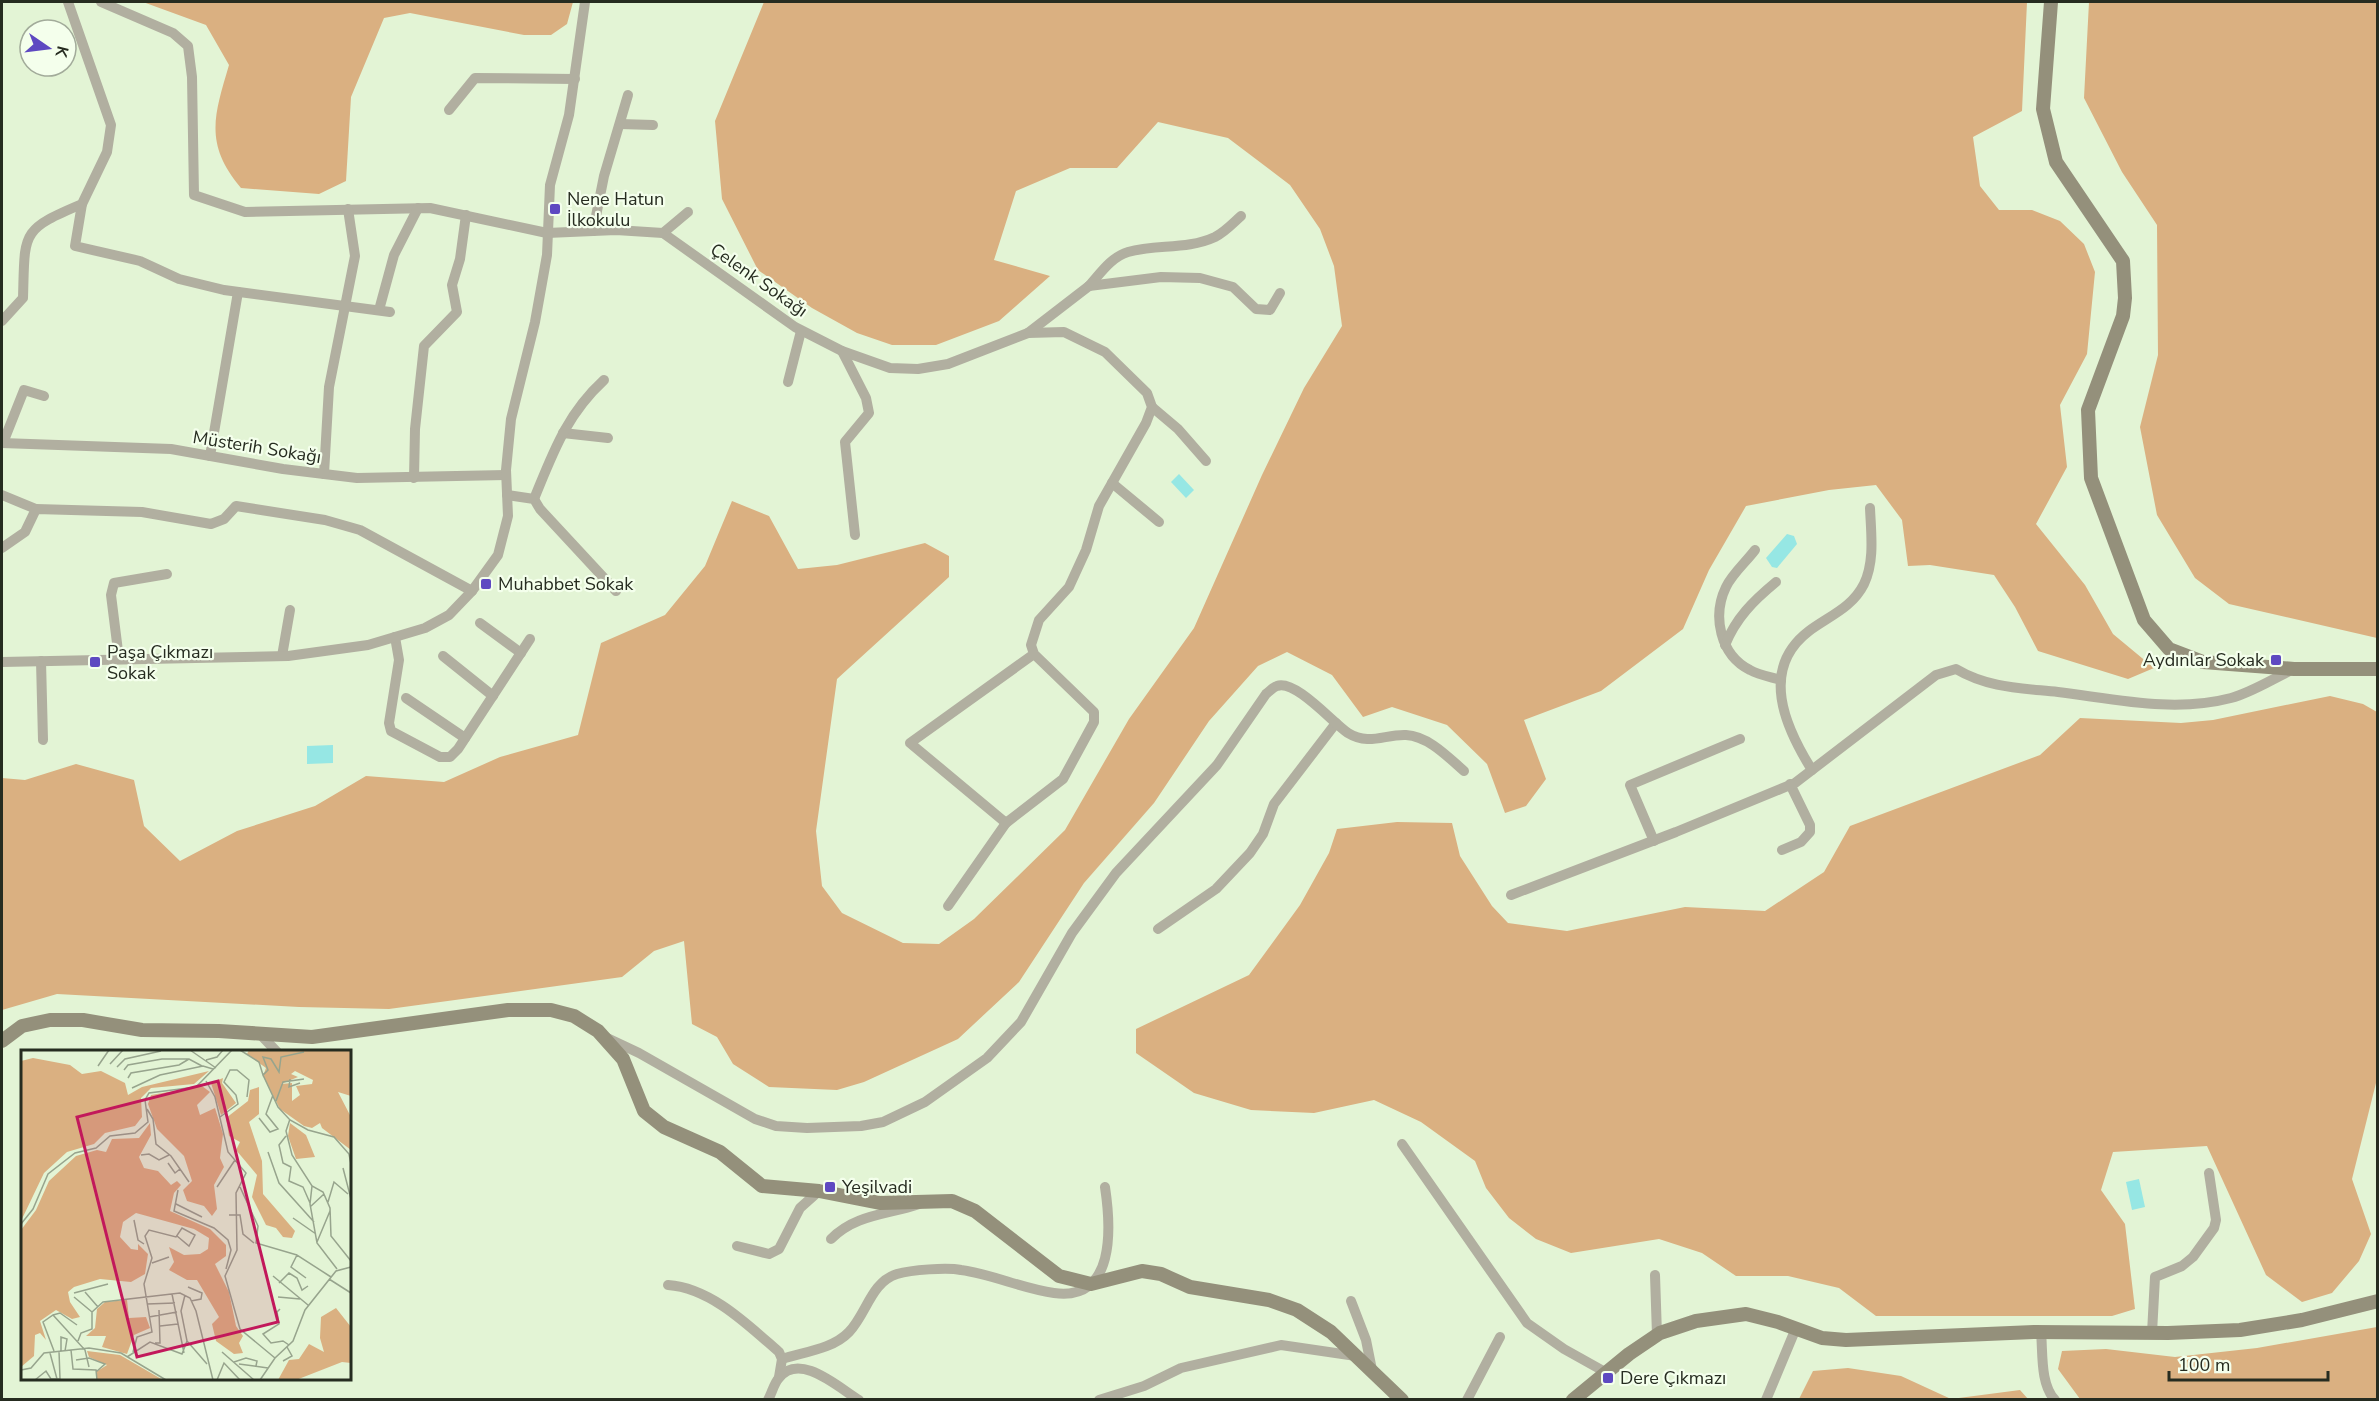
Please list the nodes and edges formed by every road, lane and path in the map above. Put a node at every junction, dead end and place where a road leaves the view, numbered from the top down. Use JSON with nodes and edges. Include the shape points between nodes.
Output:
{"nodes":[{"id":1,"x":68,"y":2,"type":"edge"},
{"id":2,"x":102,"y":2,"type":"edge"},
{"id":3,"x":585,"y":2,"type":"edge"},
{"id":4,"x":2050,"y":2,"type":"edge"},
{"id":5,"x":575,"y":79,"type":"junction"},
{"id":6,"x":628,"y":95,"type":"dead end"},
{"id":7,"x":449,"y":110,"type":"dead end"},
{"id":8,"x":620,"y":124,"type":"junction"},
{"id":9,"x":653,"y":125,"type":"dead end"},
{"id":10,"x":82,"y":204,"type":"junction"},
{"id":11,"x":417,"y":208,"type":"junction"},
{"id":12,"x":348,"y":209,"type":"junction"},
{"id":13,"x":688,"y":212,"type":"dead end"},
{"id":14,"x":466,"y":215,"type":"junction"},
{"id":15,"x":1241,"y":216,"type":"dead end"},
{"id":16,"x":593,"y":231,"type":"junction"},
{"id":17,"x":547,"y":233,"type":"junction"},
{"id":18,"x":663,"y":233,"type":"junction"},
{"id":19,"x":1089,"y":286,"type":"junction"},
{"id":20,"x":238,"y":292,"type":"junction"},
{"id":21,"x":1280,"y":293,"type":"dead end"},
{"id":22,"x":345,"y":306,"type":"junction"},
{"id":23,"x":2,"y":321,"type":"edge"},
{"id":24,"x":801,"y":331,"type":"junction"},
{"id":25,"x":1029,"y":333,"type":"junction"},
{"id":26,"x":842,"y":351,"type":"junction"},
{"id":27,"x":604,"y":380,"type":"dead end"},
{"id":28,"x":788,"y":382,"type":"dead end"},
{"id":29,"x":44,"y":396,"type":"dead end"},
{"id":30,"x":1152,"y":407,"type":"junction"},
{"id":31,"x":563,"y":433,"type":"junction"},
{"id":32,"x":608,"y":438,"type":"dead end"},
{"id":33,"x":2,"y":443,"type":"edge"},
{"id":34,"x":210,"y":456,"type":"junction"},
{"id":35,"x":1206,"y":461,"type":"dead end"},
{"id":36,"x":324,"y":474,"type":"junction"},
{"id":37,"x":506,"y":475,"type":"junction"},
{"id":38,"x":414,"y":478,"type":"junction"},
{"id":39,"x":1112,"y":483,"type":"junction"},
{"id":40,"x":2,"y":495,"type":"edge"},
{"id":41,"x":507,"y":495,"type":"junction"},
{"id":42,"x":534,"y":499,"type":"junction"},
{"id":43,"x":1870,"y":508,"type":"dead end"},
{"id":44,"x":36,"y":509,"type":"junction"},
{"id":45,"x":1159,"y":522,"type":"dead end"},
{"id":46,"x":855,"y":535,"type":"dead end"},
{"id":47,"x":2,"y":548,"type":"edge"},
{"id":48,"x":1755,"y":550,"type":"dead end"},
{"id":49,"x":166,"y":574,"type":"dead end"},
{"id":50,"x":1776,"y":582,"type":"dead end"},
{"id":51,"x":472,"y":591,"type":"junction"},
{"id":52,"x":616,"y":591,"type":"dead end"},
{"id":53,"x":290,"y":609,"type":"dead end"},
{"id":54,"x":480,"y":623,"type":"dead end"},
{"id":55,"x":395,"y":637,"type":"junction"},
{"id":56,"x":530,"y":639,"type":"dead end"},
{"id":57,"x":1725,"y":645,"type":"junction"},
{"id":58,"x":521,"y":653,"type":"junction"},
{"id":59,"x":1034,"y":654,"type":"junction"},
{"id":60,"x":282,"y":656,"type":"junction"},
{"id":61,"x":442,"y":656,"type":"dead end"},
{"id":62,"x":119,"y":659,"type":"junction"},
{"id":63,"x":41,"y":661,"type":"junction"},
{"id":64,"x":2,"y":662,"type":"edge"},
{"id":65,"x":2294,"y":669,"type":"junction"},
{"id":66,"x":2378,"y":669,"type":"edge"},
{"id":67,"x":1781,"y":680,"type":"junction"},
{"id":68,"x":493,"y":696,"type":"junction"},
{"id":69,"x":406,"y":698,"type":"dead end"},
{"id":70,"x":1336,"y":723,"type":"junction"},
{"id":71,"x":465,"y":738,"type":"junction"},
{"id":72,"x":1740,"y":739,"type":"dead end"},
{"id":73,"x":43,"y":740,"type":"dead end"},
{"id":74,"x":1812,"y":770,"type":"junction"},
{"id":75,"x":1464,"y":771,"type":"dead end"},
{"id":76,"x":1791,"y":784,"type":"junction"},
{"id":77,"x":1006,"y":823,"type":"junction"},
{"id":78,"x":1654,"y":841,"type":"junction"},
{"id":79,"x":1782,"y":850,"type":"dead end"},
{"id":80,"x":1511,"y":895,"type":"dead end"},
{"id":81,"x":948,"y":906,"type":"dead end"},
{"id":82,"x":1158,"y":929,"type":"dead end"},
{"id":83,"x":260,"y":1034,"type":"junction"},
{"id":84,"x":602,"y":1036,"type":"junction"},
{"id":85,"x":2,"y":1041,"type":"edge"},
{"id":86,"x":275,"y":1050,"type":"edge"},
{"id":87,"x":1402,"y":1144,"type":"dead end"},
{"id":88,"x":2209,"y":1173,"type":"dead end"},
{"id":89,"x":1105,"y":1187,"type":"dead end"},
{"id":90,"x":819,"y":1191,"type":"junction"},
{"id":91,"x":928,"y":1201,"type":"junction"},
{"id":92,"x":831,"y":1239,"type":"dead end"},
{"id":93,"x":737,"y":1246,"type":"dead end"},
{"id":94,"x":1655,"y":1275,"type":"dead end"},
{"id":95,"x":1091,"y":1284,"type":"junction"},
{"id":96,"x":668,"y":1285,"type":"dead end"},
{"id":97,"x":1351,"y":1301,"type":"dead end"},
{"id":98,"x":2378,"y":1301,"type":"edge"},
{"id":99,"x":1796,"y":1328,"type":"junction"},
{"id":100,"x":2041,"y":1332,"type":"junction"},
{"id":101,"x":2152,"y":1333,"type":"junction"},
{"id":102,"x":1658,"y":1335,"type":"junction"},
{"id":103,"x":1500,"y":1338,"type":"dead end"},
{"id":104,"x":1356,"y":1356,"type":"junction"},
{"id":105,"x":782,"y":1359,"type":"junction"},
{"id":106,"x":1371,"y":1370,"type":"junction"},
{"id":107,"x":1607,"y":1372,"type":"junction"},
{"id":108,"x":779,"y":1377,"type":"junction"},
{"id":109,"x":768,"y":1400,"type":"edge"},
{"id":110,"x":859,"y":1400,"type":"edge"},
{"id":111,"x":1099,"y":1400,"type":"edge"},
{"id":112,"x":1402,"y":1400,"type":"edge"},
{"id":113,"x":1467,"y":1400,"type":"edge"},
{"id":114,"x":1573,"y":1400,"type":"edge"},
{"id":115,"x":1766,"y":1400,"type":"edge"},
{"id":116,"x":2055,"y":1400,"type":"edge"}],
"edges":[{"from":1,"to":10,"type":"street","via":[[111,125],[108,152]]},
{"from":2,"to":12,"type":"street","via":[[173,33],[188,46],[194,195],[245,212]]},
{"from":3,"to":5,"type":"street"},
{"from":4,"to":65,"type":"street","via":[[2043,109],[2056,162],[2123,261],[2123,316],[2088,410],[2091,478],[2097,502],[2144,620],[2169,649],[2203,662]]},
{"from":5,"to":7,"type":"street","via":[[475,78]]},
{"from":5,"to":17,"type":"street","via":[[550,185]]},
{"from":6,"to":8,"type":"street"},
{"from":8,"to":9,"type":"street"},
{"from":8,"to":16,"type":"street"},
{"from":10,"to":20,"type":"street","via":[[75,246],[140,261],[179,279]]},
{"from":10,"to":23,"type":"street","via":[[45,219],[28,234],[24,298]]},
{"from":11,"to":12,"type":"street"},
{"from":11,"to":14,"type":"street"},
{"from":11,"to":22,"type":"street","via":[[394,255],[384,311]]},
{"from":12,"to":22,"type":"street","via":[[355,256]]},
{"from":13,"to":18,"type":"street"},
{"from":14,"to":17,"type":"street"},
{"from":14,"to":38,"type":"street","via":[[452,285],[457,312],[424,346]]},
{"from":15,"to":19,"type":"street","name":"Çelenk Sokağı","via":[[1217,236],[1203,241],[1126,253]]},
{"from":16,"to":17,"type":"street"},
{"from":16,"to":18,"type":"street"},
{"from":17,"to":37,"type":"street","via":[[535,322],[511,419]]},
{"from":18,"to":24,"type":"street","name":"Çelenk Sokağı"},
{"from":19,"to":21,"type":"street","via":[[1161,277],[1200,278],[1233,287],[1251,306],[1263,311],[1270,310]]},
{"from":19,"to":25,"type":"street","name":"Çelenk Sokağı"},
{"from":20,"to":22,"type":"street"},
{"from":20,"to":34,"type":"street"},
{"from":22,"to":36,"type":"street","via":[[329,387]]},
{"from":24,"to":26,"type":"street","name":"Çelenk Sokağı"},
{"from":24,"to":28,"type":"street"},
{"from":25,"to":26,"type":"street","name":"Çelenk Sokağı","via":[[948,364],[918,369],[890,368]]},
{"from":25,"to":30,"type":"street","name":"Çelenk Sokağı","via":[[1064,332],[1105,352],[1146,393]]},
{"from":26,"to":46,"type":"street","via":[[866,398],[869,413],[845,442]]},
{"from":27,"to":31,"type":"street","via":[[583,399]]},
{"from":29,"to":33,"type":"street","name":"Müsterih Sokağı","via":[[24,390]]},
{"from":30,"to":35,"type":"street","name":"Çelenk Sokağı"},
{"from":30,"to":39,"type":"street"},
{"from":31,"to":32,"type":"street"},
{"from":31,"to":42,"type":"street"},
{"from":33,"to":34,"type":"street","name":"Müsterih Sokağı","via":[[171,449]]},
{"from":34,"to":36,"type":"street","name":"Müsterih Sokağı"},
{"from":36,"to":38,"type":"street","name":"Müsterih Sokağı"},
{"from":37,"to":38,"type":"street","name":"Müsterih Sokağı"},
{"from":37,"to":41,"type":"street"},
{"from":39,"to":45,"type":"street"},
{"from":39,"to":59,"type":"street","via":[[1099,506],[1086,550],[1069,586],[1039,620],[1030,645]]},
{"from":40,"to":44,"type":"street"},
{"from":41,"to":42,"type":"street"},
{"from":41,"to":51,"type":"street","via":[[508,516],[498,555]]},
{"from":42,"to":52,"type":"street"},
{"from":43,"to":67,"type":"street","via":[[1871,566],[1864,585],[1853,601],[1792,646]]},
{"from":44,"to":47,"type":"street","via":[[25,532]]},
{"from":44,"to":51,"type":"street","via":[[142,512],[211,524],[224,519],[236,506],[325,520],[360,530]]},
{"from":48,"to":57,"type":"street","via":[[1726,587],[1720,611],[1720,633]]},
{"from":49,"to":62,"type":"street","via":[[114,583],[111,595]]},
{"from":50,"to":57,"type":"street","via":[[1750,603],[1732,627]]},
{"from":51,"to":55,"type":"street","via":[[449,615]]},
{"from":53,"to":60,"type":"street"},
{"from":54,"to":58,"type":"street"},
{"from":55,"to":60,"type":"street","via":[[368,645]]},
{"from":55,"to":71,"type":"street","via":[[399,660],[391,731],[440,757],[450,757]]},
{"from":56,"to":58,"type":"street"},
{"from":57,"to":67,"type":"street","via":[[1751,671]]},
{"from":58,"to":68,"type":"street"},
{"from":59,"to":77,"type":"street","via":[[1094,712],[1094,722],[1063,779]]},
{"from":59,"to":77,"type":"street","via":[[910,743]]},
{"from":60,"to":62,"type":"street"},
{"from":61,"to":68,"type":"street"},
{"from":62,"to":63,"type":"street"},
{"from":63,"to":64,"type":"street"},
{"from":63,"to":73,"type":"street"},
{"from":65,"to":66,"type":"street"},
{"from":65,"to":74,"type":"street","via":[[2233,698],[2183,705],[2138,704],[1998,686],[1956,669],[1936,675]]},
{"from":67,"to":74,"type":"street","via":[[1781,700],[1794,741]]},
{"from":68,"to":71,"type":"street"},
{"from":69,"to":71,"type":"street"},
{"from":70,"to":75,"type":"street","via":[[1349,734],[1368,741],[1404,735],[1418,737]]},
{"from":70,"to":82,"type":"street","via":[[1274,804],[1263,834],[1250,853],[1216,889]]},
{"from":70,"to":84,"type":"street","via":[[1287,686],[1277,686],[1266,694],[1217,765],[1103,890],[1072,933],[1021,1022],[979,1064],[925,1102],[883,1122],[776,1126],[755,1119]]},
{"from":72,"to":78,"type":"street","via":[[1630,785]]},
{"from":74,"to":76,"type":"street"},
{"from":76,"to":78,"type":"street"},
{"from":76,"to":79,"type":"street","via":[[1810,832],[1801,843]]},
{"from":77,"to":81,"type":"street"},
{"from":78,"to":80,"type":"street"},
{"from":83,"to":84,"type":"street","via":[[312,1037],[508,1010],[551,1010],[574,1016]]},
{"from":83,"to":85,"type":"street","via":[[142,1030],[83,1020],[50,1020],[22,1026]]},
{"from":83,"to":86,"type":"street"},
{"from":84,"to":90,"type":"street","via":[[623,1059],[644,1111],[664,1127],[720,1152],[762,1185]]},
{"from":87,"to":107,"type":"street","via":[[1527,1323]]},
{"from":88,"to":101,"type":"street","via":[[2214,1228],[2193,1257],[2155,1277]]},
{"from":89,"to":95,"type":"street","via":[[1108,1244],[1102,1269]]},
{"from":90,"to":91,"type":"street","via":[[880,1203]]},
{"from":90,"to":93,"type":"street","via":[[800,1208],[779,1249],[769,1254]]},
{"from":91,"to":92,"type":"street","via":[[894,1213],[864,1217],[848,1224]]},
{"from":91,"to":95,"type":"street","via":[[952,1201],[975,1211],[1059,1276]]},
{"from":94,"to":102,"type":"street"},
{"from":95,"to":104,"type":"street","via":[[1142,1271],[1161,1274],[1190,1287],[1269,1300],[1297,1310],[1331,1332]]},
{"from":95,"to":105,"type":"street","via":[[1075,1294],[1055,1293],[960,1269],[901,1272],[882,1281],[840,1340]]},
{"from":96,"to":105,"type":"street","via":[[690,1288],[741,1319]]},
{"from":97,"to":106,"type":"street","via":[[1366,1340]]},
{"from":98,"to":101,"type":"street","via":[[2240,1330]]},
{"from":99,"to":100,"type":"street","via":[[1822,1338],[1846,1340]]},
{"from":99,"to":102,"type":"street","via":[[1746,1314],[1696,1321]]},
{"from":99,"to":115,"type":"street"},
{"from":100,"to":101,"type":"street"},
{"from":100,"to":116,"type":"street","via":[[2046,1383]]},
{"from":102,"to":107,"type":"street"},
{"from":103,"to":113,"type":"street"},
{"from":104,"to":106,"type":"street"},
{"from":104,"to":111,"type":"street","via":[[1281,1345],[1181,1368],[1144,1386]]},
{"from":105,"to":108,"type":"street"},
{"from":106,"to":112,"type":"street"},
{"from":107,"to":114,"type":"street"},
{"from":108,"to":109,"type":"street"},
{"from":108,"to":110,"type":"street","via":[[805,1369],[816,1372]]}]}
